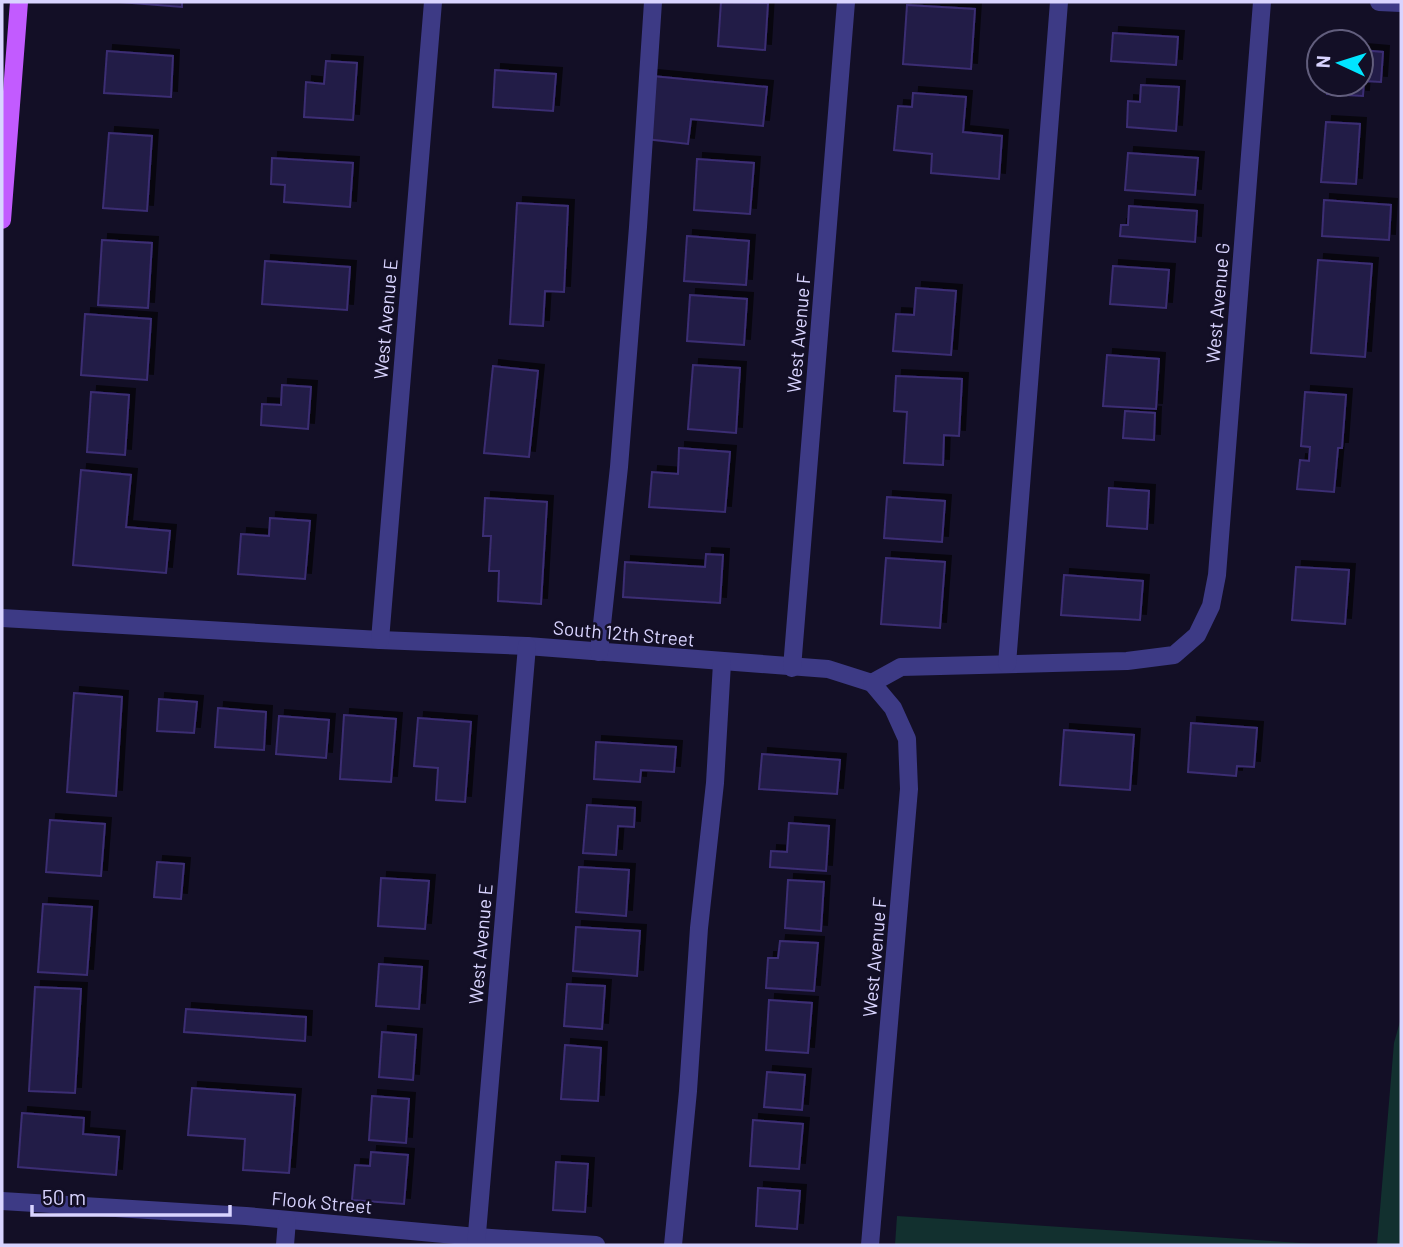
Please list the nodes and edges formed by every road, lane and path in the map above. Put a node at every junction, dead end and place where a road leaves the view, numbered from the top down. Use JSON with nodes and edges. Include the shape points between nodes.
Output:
{"nodes":[{"id":1,"x":19,"y":2,"type":"edge"},
{"id":2,"x":433,"y":2,"type":"edge"},
{"id":3,"x":653,"y":2,"type":"edge"},
{"id":4,"x":846,"y":2,"type":"edge"},
{"id":5,"x":1059,"y":2,"type":"edge"},
{"id":6,"x":1262,"y":2,"type":"edge"},
{"id":7,"x":1379,"y":2,"type":"edge"},
{"id":8,"x":1401,"y":4,"type":"edge"},
{"id":9,"x":4,"y":160,"type":"edge"},
{"id":10,"x":2,"y":220,"type":"edge"},
{"id":11,"x":2,"y":618,"type":"edge"},
{"id":12,"x":380,"y":640,"type":"junction"},
{"id":13,"x":527,"y":646,"type":"junction"},
{"id":14,"x":599,"y":652,"type":"junction"},
{"id":15,"x":722,"y":663,"type":"junction"},
{"id":16,"x":1007,"y":664,"type":"junction"},
{"id":17,"x":792,"y":668,"type":"junction"},
{"id":18,"x":872,"y":683,"type":"junction"},
{"id":19,"x":2,"y":1201,"type":"edge"},
{"id":20,"x":287,"y":1220,"type":"junction"},
{"id":21,"x":477,"y":1241,"type":"edge"},
{"id":22,"x":285,"y":1245,"type":"edge"},
{"id":23,"x":596,"y":1245,"type":"edge"},
{"id":24,"x":673,"y":1245,"type":"edge"},
{"id":25,"x":870,"y":1245,"type":"edge"}],
"edges":[{"from":1,"to":9,"type":"main road"},
{"from":2,"to":12,"type":"street","name":"West Avenue E"},
{"from":3,"to":14,"type":"street","via":[[619,467]]},
{"from":4,"to":17,"type":"street","name":"West Avenue F"},
{"from":5,"to":16,"type":"street"},
{"from":6,"to":16,"type":"street","name":"West Avenue G","via":[[1211,606],[1197,635],[1174,655]]},
{"from":7,"to":8,"type":"street"},
{"from":9,"to":10,"type":"main road"},
{"from":11,"to":12,"type":"street","name":"South 12th Street"},
{"from":12,"to":13,"type":"street","name":"South 12th Street"},
{"from":13,"to":14,"type":"street","name":"South 12th Street"},
{"from":13,"to":21,"type":"street","name":"West Avenue E"},
{"from":14,"to":15,"type":"street","name":"South 12th Street"},
{"from":15,"to":17,"type":"street","name":"South 12th Street"},
{"from":15,"to":24,"type":"street","via":[[716,783]]},
{"from":16,"to":18,"type":"street","via":[[901,667]]},
{"from":17,"to":18,"type":"street","name":"South 12th Street","via":[[828,669]]},
{"from":18,"to":25,"type":"street","name":"West Avenue F","via":[[893,708],[907,740],[909,789]]},
{"from":19,"to":20,"type":"street","name":"Flook Street"},
{"from":20,"to":21,"type":"street","name":"Flook Street"},
{"from":20,"to":22,"type":"street"},
{"from":21,"to":23,"type":"street","name":"Flook Street"}]}
